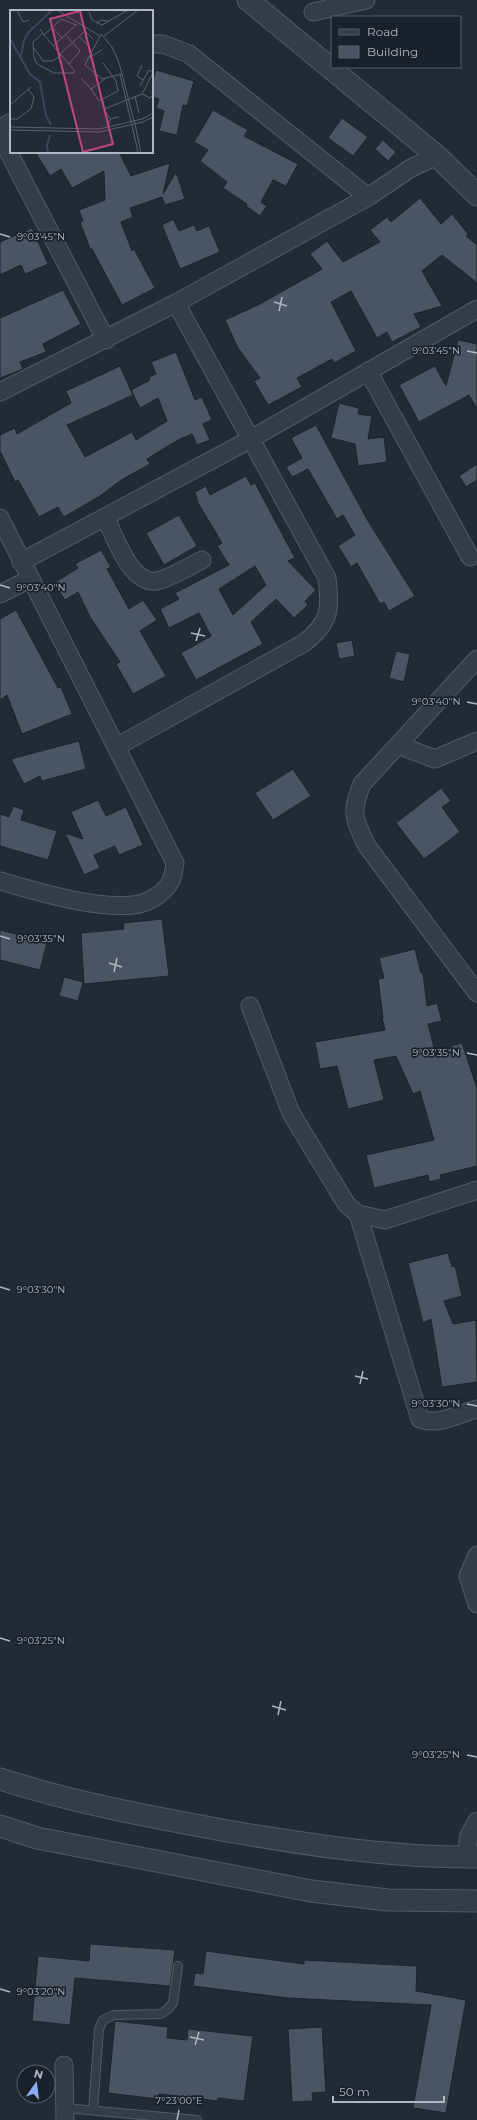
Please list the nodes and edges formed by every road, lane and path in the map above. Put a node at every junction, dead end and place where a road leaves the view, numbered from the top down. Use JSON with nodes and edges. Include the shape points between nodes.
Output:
{"nodes":[{"id":1,"x":248,"y":0,"type":"edge"},
{"id":2,"x":366,"y":0,"type":"edge"},
{"id":3,"x":313,"y":12,"type":"dead end"},
{"id":4,"x":153,"y":44,"type":"edge"},
{"id":5,"x":10,"y":123,"type":"edge"},
{"id":6,"x":0,"y":128,"type":"edge"},
{"id":7,"x":0,"y":136,"type":"edge"},
{"id":8,"x":437,"y":156,"type":"junction"},
{"id":9,"x":477,"y":195,"type":"edge"},
{"id":10,"x":368,"y":197,"type":"junction"},
{"id":11,"x":176,"y":303,"type":"junction"},
{"id":12,"x":477,"y":309,"type":"edge"},
{"id":13,"x":106,"y":340,"type":"junction"},
{"id":14,"x":368,"y":371,"type":"junction"},
{"id":15,"x":0,"y":392,"type":"edge"},
{"id":16,"x":251,"y":439,"type":"junction"},
{"id":17,"x":105,"y":517,"type":"junction"},
{"id":18,"x":0,"y":518,"type":"edge"},
{"id":19,"x":470,"y":557,"type":"dead end"},
{"id":20,"x":202,"y":560,"type":"dead end"},
{"id":21,"x":22,"y":562,"type":"junction"},
{"id":22,"x":30,"y":579,"type":"junction"},
{"id":23,"x":0,"y":594,"type":"edge"},
{"id":24,"x":477,"y":659,"type":"edge"},
{"id":25,"x":477,"y":741,"type":"edge"},
{"id":26,"x":398,"y":745,"type":"junction"},
{"id":27,"x":116,"y":747,"type":"junction"},
{"id":28,"x":0,"y":881,"type":"edge"},
{"id":29,"x":477,"y":993,"type":"edge"},
{"id":30,"x":250,"y":1006,"type":"dead end"},
{"id":31,"x":477,"y":1190,"type":"edge"},
{"id":32,"x":358,"y":1214,"type":"junction"},
{"id":33,"x":477,"y":1409,"type":"edge"},
{"id":34,"x":477,"y":1555,"type":"edge"},
{"id":35,"x":477,"y":1604,"type":"edge"},
{"id":36,"x":0,"y":1779,"type":"edge"},
{"id":37,"x":477,"y":1821,"type":"edge"},
{"id":38,"x":0,"y":1826,"type":"edge"},
{"id":39,"x":472,"y":1857,"type":"edge"},
{"id":40,"x":477,"y":1901,"type":"edge"},
{"id":41,"x":178,"y":1966,"type":"dead end"},
{"id":42,"x":64,"y":2065,"type":"dead end"},
{"id":43,"x":93,"y":2110,"type":"junction"},
{"id":44,"x":65,"y":2114,"type":"edge"},
{"id":45,"x":197,"y":2120,"type":"edge"}],
"edges":[{"from":1,"to":8,"type":"street"},
{"from":2,"to":3,"type":"street"},
{"from":4,"to":10,"type":"street","via":[[163,44],[189,54]]},
{"from":5,"to":6,"type":"street"},
{"from":7,"to":13,"type":"street"},
{"from":8,"to":9,"type":"street"},
{"from":8,"to":10,"type":"street","via":[[410,168]]},
{"from":10,"to":11,"type":"street"},
{"from":11,"to":13,"type":"street"},
{"from":11,"to":16,"type":"street"},
{"from":12,"to":14,"type":"street"},
{"from":13,"to":15,"type":"street"},
{"from":14,"to":16,"type":"street"},
{"from":14,"to":19,"type":"street"},
{"from":16,"to":17,"type":"street"},
{"from":16,"to":27,"type":"street","via":[[327,578],[330,600],[326,618],[318,632],[304,643]]},
{"from":17,"to":20,"type":"street","via":[[135,574],[146,580],[157,581]]},
{"from":17,"to":21,"type":"street"},
{"from":18,"to":21,"type":"street"},
{"from":21,"to":22,"type":"street"},
{"from":22,"to":23,"type":"street"},
{"from":22,"to":27,"type":"street"},
{"from":24,"to":26,"type":"street"},
{"from":25,"to":26,"type":"street","via":[[435,759]]},
{"from":26,"to":29,"type":"street","via":[[362,784],[354,804],[357,825],[367,846]]},
{"from":27,"to":28,"type":"street","via":[[176,863],[170,884],[158,896],[135,906],[107,905],[44,894]]},
{"from":30,"to":32,"type":"street","via":[[291,1113],[347,1205]]},
{"from":31,"to":32,"type":"street","via":[[385,1220]]},
{"from":32,"to":33,"type":"street","via":[[420,1419],[438,1421]]},
{"from":34,"to":35,"type":"street","via":[[468,1576]]},
{"from":36,"to":39,"type":"street","via":[[43,1793],[168,1820],[319,1846]]},
{"from":37,"to":39,"type":"street","via":[[469,1835]]},
{"from":38,"to":40,"type":"street","via":[[37,1838],[311,1891],[388,1900]]},
{"from":41,"to":43,"type":"lane","via":[[172,2003],[168,2010],[160,2014],[114,2015],[103,2020],[99,2029]]},
{"from":42,"to":44,"type":"street"},
{"from":43,"to":44,"type":"lane"},
{"from":43,"to":45,"type":"lane"}]}
